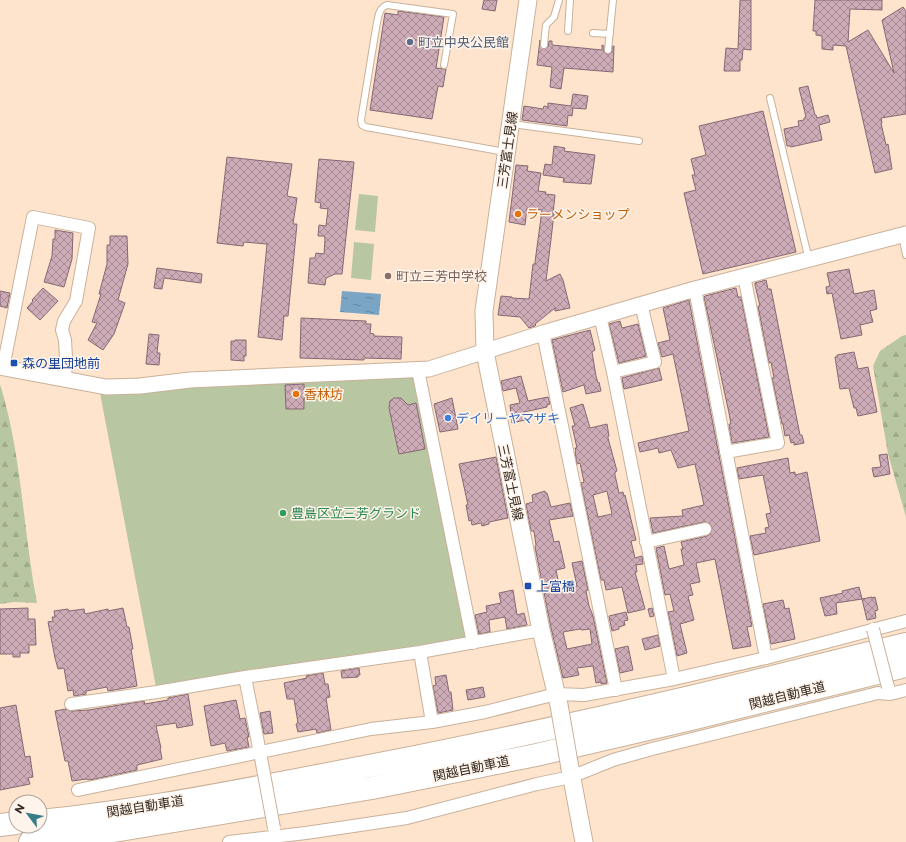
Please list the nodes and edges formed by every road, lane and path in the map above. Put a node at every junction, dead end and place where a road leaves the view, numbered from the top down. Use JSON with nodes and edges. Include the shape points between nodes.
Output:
{"nodes":[{"id":1,"x":528,"y":0,"type":"edge"},
{"id":2,"x":559,"y":0,"type":"edge"},
{"id":3,"x":570,"y":0,"type":"edge"},
{"id":4,"x":613,"y":0,"type":"edge"},
{"id":5,"x":568,"y":30,"type":"dead end"},
{"id":6,"x":593,"y":33,"type":"dead end"},
{"id":7,"x":610,"y":34,"type":"junction"},
{"id":8,"x":544,"y":45,"type":"dead end"},
{"id":9,"x":608,"y":50,"type":"dead end"},
{"id":10,"x":444,"y":65,"type":"dead end"},
{"id":11,"x":770,"y":98,"type":"dead end"},
{"id":12,"x":511,"y":124,"type":"junction"},
{"id":13,"x":639,"y":141,"type":"dead end"},
{"id":14,"x":507,"y":152,"type":"junction"},
{"id":15,"x":904,"y":234,"type":"edge"},
{"id":16,"x":906,"y":255,"type":"edge"},
{"id":17,"x":809,"y":260,"type":"junction"},
{"id":18,"x":744,"y":276,"type":"junction"},
{"id":19,"x":695,"y":289,"type":"junction"},
{"id":20,"x":641,"y":304,"type":"junction"},
{"id":21,"x":600,"y":316,"type":"junction"},
{"id":22,"x":543,"y":333,"type":"junction"},
{"id":23,"x":485,"y":352,"type":"junction"},
{"id":24,"x":2,"y":367,"type":"edge"},
{"id":25,"x":418,"y":370,"type":"junction"},
{"id":26,"x":613,"y":372,"type":"junction"},
{"id":27,"x":65,"y":380,"type":"junction"},
{"id":28,"x":726,"y":452,"type":"junction"},
{"id":29,"x":705,"y":529,"type":"dead end"},
{"id":30,"x":646,"y":542,"type":"junction"},
{"id":31,"x":906,"y":621,"type":"edge"},
{"id":32,"x":873,"y":629,"type":"junction"},
{"id":33,"x":541,"y":630,"type":"junction"},
{"id":34,"x":473,"y":643,"type":"junction"},
{"id":35,"x":906,"y":644,"type":"edge"},
{"id":36,"x":420,"y":652,"type":"junction"},
{"id":37,"x":766,"y":658,"type":"junction"},
{"id":38,"x":906,"y":666,"type":"edge"},
{"id":39,"x":245,"y":677,"type":"junction"},
{"id":40,"x":674,"y":679,"type":"junction"},
{"id":41,"x":616,"y":690,"type":"junction"},
{"id":42,"x":906,"y":690,"type":"edge"},
{"id":43,"x":889,"y":691,"type":"junction"},
{"id":44,"x":557,"y":700,"type":"junction"},
{"id":45,"x":70,"y":704,"type":"dead end"},
{"id":46,"x":432,"y":722,"type":"junction"},
{"id":47,"x":261,"y":755,"type":"junction"},
{"id":48,"x":570,"y":773,"type":"junction"},
{"id":49,"x":78,"y":790,"type":"dead end"},
{"id":50,"x":48,"y":820,"type":"edge"},
{"id":51,"x":274,"y":832,"type":"junction"},
{"id":52,"x":30,"y":842,"type":"edge"},
{"id":53,"x":229,"y":842,"type":"edge"},
{"id":54,"x":584,"y":842,"type":"edge"}],
"edges":[{"from":1,"to":12,"type":"main road","name":"三芳富士見線"},
{"from":2,"to":3,"type":"lane"},
{"from":2,"to":8,"type":"lane","via":[[554,17],[546,25]]},
{"from":3,"to":5,"type":"lane"},
{"from":4,"to":7,"type":"lane"},
{"from":6,"to":7,"type":"lane"},
{"from":7,"to":9,"type":"lane"},
{"from":10,"to":14,"type":"lane","via":[[453,14],[383,6],[376,28],[362,125]]},
{"from":11,"to":17,"type":"lane"},
{"from":12,"to":13,"type":"lane"},
{"from":12,"to":14,"type":"main road","name":"三芳富士見線"},
{"from":14,"to":23,"type":"main road","name":"三芳富士見線","via":[[484,310]]},
{"from":15,"to":16,"type":"lane"},
{"from":15,"to":17,"type":"street"},
{"from":17,"to":18,"type":"street"},
{"from":18,"to":19,"type":"street"},
{"from":18,"to":28,"type":"street","via":[[778,443]]},
{"from":19,"to":20,"type":"street"},
{"from":19,"to":28,"type":"street"},
{"from":20,"to":21,"type":"street"},
{"from":20,"to":26,"type":"street","via":[[655,362]]},
{"from":21,"to":22,"type":"street"},
{"from":21,"to":26,"type":"street"},
{"from":22,"to":23,"type":"street"},
{"from":22,"to":41,"type":"street"},
{"from":23,"to":25,"type":"street"},
{"from":23,"to":33,"type":"main road","name":"三芳富士見線"},
{"from":24,"to":27,"type":"street"},
{"from":24,"to":27,"type":"street","via":[[33,217],[89,228],[76,301],[64,321],[62,330],[65,340]]},
{"from":25,"to":27,"type":"street","via":[[190,380],[106,387]]},
{"from":25,"to":34,"type":"street"},
{"from":26,"to":30,"type":"street"},
{"from":28,"to":37,"type":"street"},
{"from":29,"to":30,"type":"street"},
{"from":30,"to":40,"type":"street"},
{"from":31,"to":32,"type":"street"},
{"from":32,"to":37,"type":"street"},
{"from":32,"to":43,"type":"street","bridge":true},
{"from":33,"to":34,"type":"street"},
{"from":33,"to":44,"type":"main road","name":"三芳富士見線"},
{"from":34,"to":36,"type":"street"},
{"from":35,"to":50,"type":"highway","name":"関越自動車道","via":[[694,696],[388,763],[185,800]]},
{"from":36,"to":39,"type":"street"},
{"from":36,"to":46,"type":"street"},
{"from":37,"to":40,"type":"street"},
{"from":38,"to":52,"type":"highway","name":"関越自動車道","via":[[536,755],[372,788]]},
{"from":39,"to":45,"type":"street"},
{"from":39,"to":47,"type":"street"},
{"from":40,"to":41,"type":"street"},
{"from":41,"to":44,"type":"street"},
{"from":42,"to":43,"type":"street"},
{"from":43,"to":48,"type":"street","via":[[652,749]]},
{"from":44,"to":46,"type":"street"},
{"from":44,"to":48,"type":"main road","name":"三芳富士見線","bridge":true},
{"from":46,"to":47,"type":"street","via":[[371,729]]},
{"from":47,"to":49,"type":"street"},
{"from":47,"to":51,"type":"street","bridge":true},
{"from":48,"to":51,"type":"street","via":[[407,818]]},
{"from":48,"to":54,"type":"main road","name":"三芳富士見線"},
{"from":51,"to":53,"type":"street"}]}
